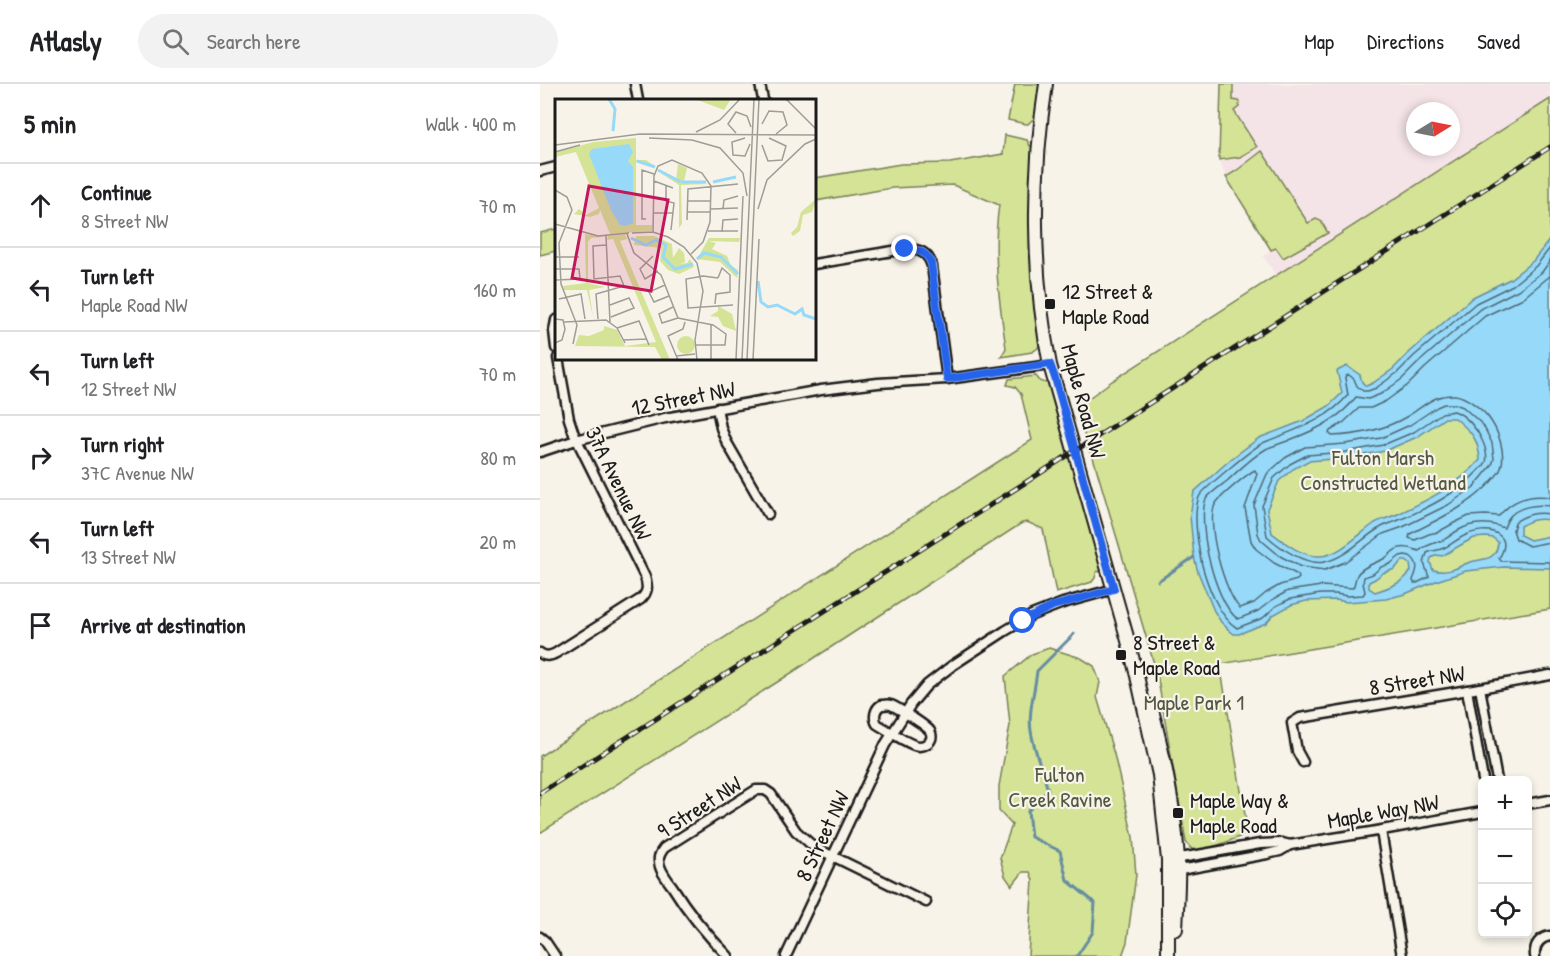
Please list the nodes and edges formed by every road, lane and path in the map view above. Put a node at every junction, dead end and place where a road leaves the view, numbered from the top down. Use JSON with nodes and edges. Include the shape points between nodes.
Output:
{"nodes":[{"id":1,"x":635,"y":84,"type":"edge"},
{"id":2,"x":760,"y":84,"type":"edge"},
{"id":3,"x":1046,"y":84,"type":"edge"},
{"id":4,"x":1053,"y":84,"type":"edge"},
{"id":5,"x":638,"y":99,"type":"edge"},
{"id":6,"x":763,"y":99,"type":"edge"},
{"id":7,"x":1040,"y":135,"type":"junction"},
{"id":8,"x":555,"y":167,"type":"edge"},
{"id":9,"x":540,"y":171,"type":"edge"},
{"id":10,"x":816,"y":264,"type":"edge"},
{"id":11,"x":558,"y":360,"type":"edge"},
{"id":12,"x":1050,"y":364,"type":"junction"},
{"id":13,"x":947,"y":379,"type":"junction"},
{"id":14,"x":717,"y":408,"type":"junction"},
{"id":15,"x":576,"y":440,"type":"junction"},
{"id":16,"x":540,"y":452,"type":"edge"},
{"id":17,"x":768,"y":514,"type":"dead end"},
{"id":18,"x":1114,"y":589,"type":"junction"},
{"id":19,"x":542,"y":654,"type":"edge"},
{"id":20,"x":1550,"y":675,"type":"edge"},
{"id":21,"x":1480,"y":688,"type":"junction"},
{"id":22,"x":1467,"y":690,"type":"junction"},
{"id":23,"x":905,"y":713,"type":"junction"},
{"id":24,"x":892,"y":733,"type":"junction"},
{"id":25,"x":1303,"y":762,"type":"dead end"},
{"id":26,"x":1482,"y":776,"type":"edge"},
{"id":27,"x":1496,"y":776,"type":"edge"},
{"id":28,"x":1550,"y":800,"type":"edge"},
{"id":29,"x":1532,"y":803,"type":"edge"},
{"id":30,"x":1478,"y":813,"type":"edge"},
{"id":31,"x":1381,"y":831,"type":"junction"},
{"id":32,"x":832,"y":857,"type":"junction"},
{"id":33,"x":1173,"y":865,"type":"junction"},
{"id":34,"x":926,"y":902,"type":"dead end"},
{"id":35,"x":1550,"y":936,"type":"edge"},
{"id":36,"x":540,"y":937,"type":"edge"},
{"id":37,"x":555,"y":956,"type":"edge"},
{"id":38,"x":728,"y":956,"type":"edge"},
{"id":39,"x":786,"y":956,"type":"edge"},
{"id":40,"x":1170,"y":956,"type":"edge"},
{"id":41,"x":1402,"y":956,"type":"edge"},
{"id":42,"x":1535,"y":956,"type":"edge"}],
"edges":[{"from":1,"to":5,"type":"street"},
{"from":2,"to":6,"type":"street"},
{"from":3,"to":7,"type":"street","name":"Maple Road NW"},
{"from":4,"to":7,"type":"street","name":"Maple Road NW"},
{"from":7,"to":12,"type":"street","name":"Maple Road NW","via":[[1038,283]]},
{"from":8,"to":9,"type":"street"},
{"from":10,"to":13,"type":"street","via":[[905,249],[919,250],[927,256],[932,266]]},
{"from":11,"to":15,"type":"street","name":"37A Avenue NW"},
{"from":12,"to":13,"type":"street","name":"12 Street NW"},
{"from":12,"to":18,"type":"street","name":"Maple Road NW"},
{"from":13,"to":14,"type":"street","name":"12 Street NW","via":[[838,387]]},
{"from":14,"to":15,"type":"street","name":"12 Street NW"},
{"from":14,"to":17,"type":"street","via":[[726,441]]},
{"from":15,"to":16,"type":"street","name":"12 Street NW"},
{"from":15,"to":19,"type":"street","name":"37A Avenue NW","via":[[648,585],[647,592],[556,653]]},
{"from":18,"to":23,"type":"street","name":"8 Street NW","via":[[1053,606],[1005,631],[935,678]]},
{"from":18,"to":33,"type":"street","name":"Maple Road NW","via":[[1159,775]]},
{"from":20,"to":21,"type":"street","name":"8 Street NW"},
{"from":21,"to":22,"type":"street","name":"8 Street NW"},
{"from":21,"to":27,"type":"street"},
{"from":22,"to":25,"type":"street","name":"8 Street NW","via":[[1300,718],[1292,723]]},
{"from":22,"to":26,"type":"street"},
{"from":23,"to":24,"type":"street","name":"8 Street NW"},
{"from":23,"to":24,"type":"street","via":[[890,705],[878,707],[874,717],[877,724]]},
{"from":23,"to":24,"type":"street","via":[[929,730],[929,743],[918,746]]},
{"from":24,"to":32,"type":"street","name":"8 Street NW"},
{"from":28,"to":29,"type":"street"},
{"from":30,"to":31,"type":"street","name":"Maple Way NW"},
{"from":31,"to":33,"type":"street","name":"Maple Way NW","via":[[1290,845],[1267,854]]},
{"from":31,"to":41,"type":"street"},
{"from":32,"to":34,"type":"street"},
{"from":32,"to":38,"type":"street","name":"9 Street NW","via":[[801,836],[765,789],[753,792],[664,849],[659,861],[665,876],[691,915]]},
{"from":32,"to":39,"type":"street","name":"8 Street NW"},
{"from":33,"to":40,"type":"street","name":"Maple Road NW"},
{"from":35,"to":42,"type":"street","via":[[1537,943]]},
{"from":36,"to":37,"type":"street"}]}
